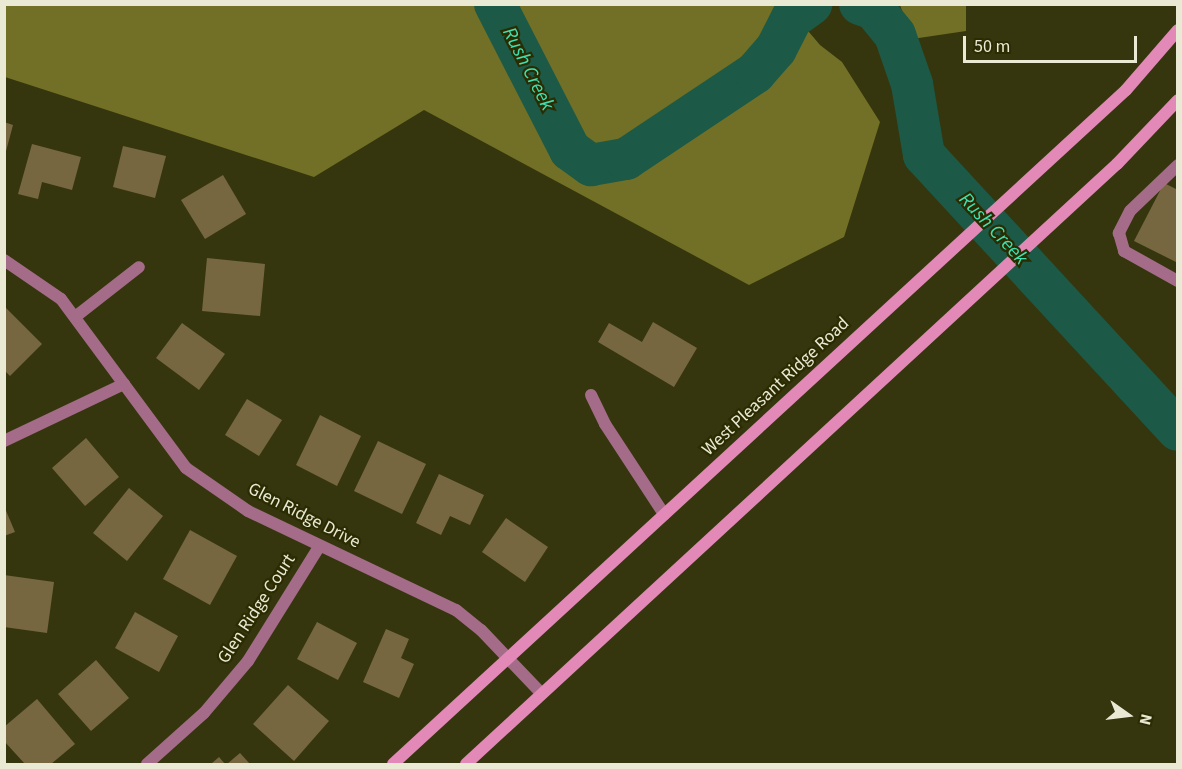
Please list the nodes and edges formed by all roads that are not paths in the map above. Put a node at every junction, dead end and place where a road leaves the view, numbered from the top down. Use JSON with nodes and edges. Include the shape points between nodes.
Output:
{"nodes":[{"id":1,"x":1178,"y":30,"type":"edge"},
{"id":2,"x":1178,"y":100,"type":"edge"},
{"id":3,"x":1178,"y":165,"type":"edge"},
{"id":4,"x":4,"y":261,"type":"edge"},
{"id":5,"x":139,"y":267,"type":"dead end"},
{"id":6,"x":1178,"y":281,"type":"edge"},
{"id":7,"x":75,"y":317,"type":"junction"},
{"id":8,"x":124,"y":384,"type":"junction"},
{"id":9,"x":591,"y":395,"type":"dead end"},
{"id":10,"x":4,"y":441,"type":"edge"},
{"id":11,"x":664,"y":514,"type":"junction"},
{"id":12,"x":319,"y":547,"type":"junction"},
{"id":13,"x":507,"y":658,"type":"junction"},
{"id":14,"x":542,"y":694,"type":"junction"},
{"id":15,"x":147,"y":765,"type":"edge"},
{"id":16,"x":393,"y":765,"type":"edge"},
{"id":17,"x":466,"y":765,"type":"edge"}],
"edges":[{"from":1,"to":11,"type":"main road","name":"West Pleasant Ridge Road","via":[[1126,90]]},
{"from":2,"to":14,"type":"main road","via":[[1052,225]]},
{"from":3,"to":6,"type":"street","via":[[1130,211],[1119,233],[1124,251]]},
{"from":4,"to":7,"type":"street","name":"Glen Ridge Drive","via":[[61,299]]},
{"from":5,"to":7,"type":"street"},
{"from":7,"to":8,"type":"street","name":"Glen Ridge Drive"},
{"from":8,"to":10,"type":"street"},
{"from":8,"to":12,"type":"street","name":"Glen Ridge Drive","via":[[186,468],[248,511]]},
{"from":9,"to":11,"type":"street","via":[[605,424]]},
{"from":11,"to":13,"type":"main road","name":"West Pleasant Ridge Road"},
{"from":12,"to":13,"type":"street","name":"Glen Ridge Drive","via":[[432,596],[481,630]]},
{"from":12,"to":15,"type":"street","name":"Glen Ridge Court","via":[[248,661],[204,713]]},
{"from":13,"to":14,"type":"street","name":"Glen Ridge Drive"},
{"from":13,"to":16,"type":"main road","name":"West Pleasant Ridge Road"},
{"from":14,"to":17,"type":"main road"}]}
